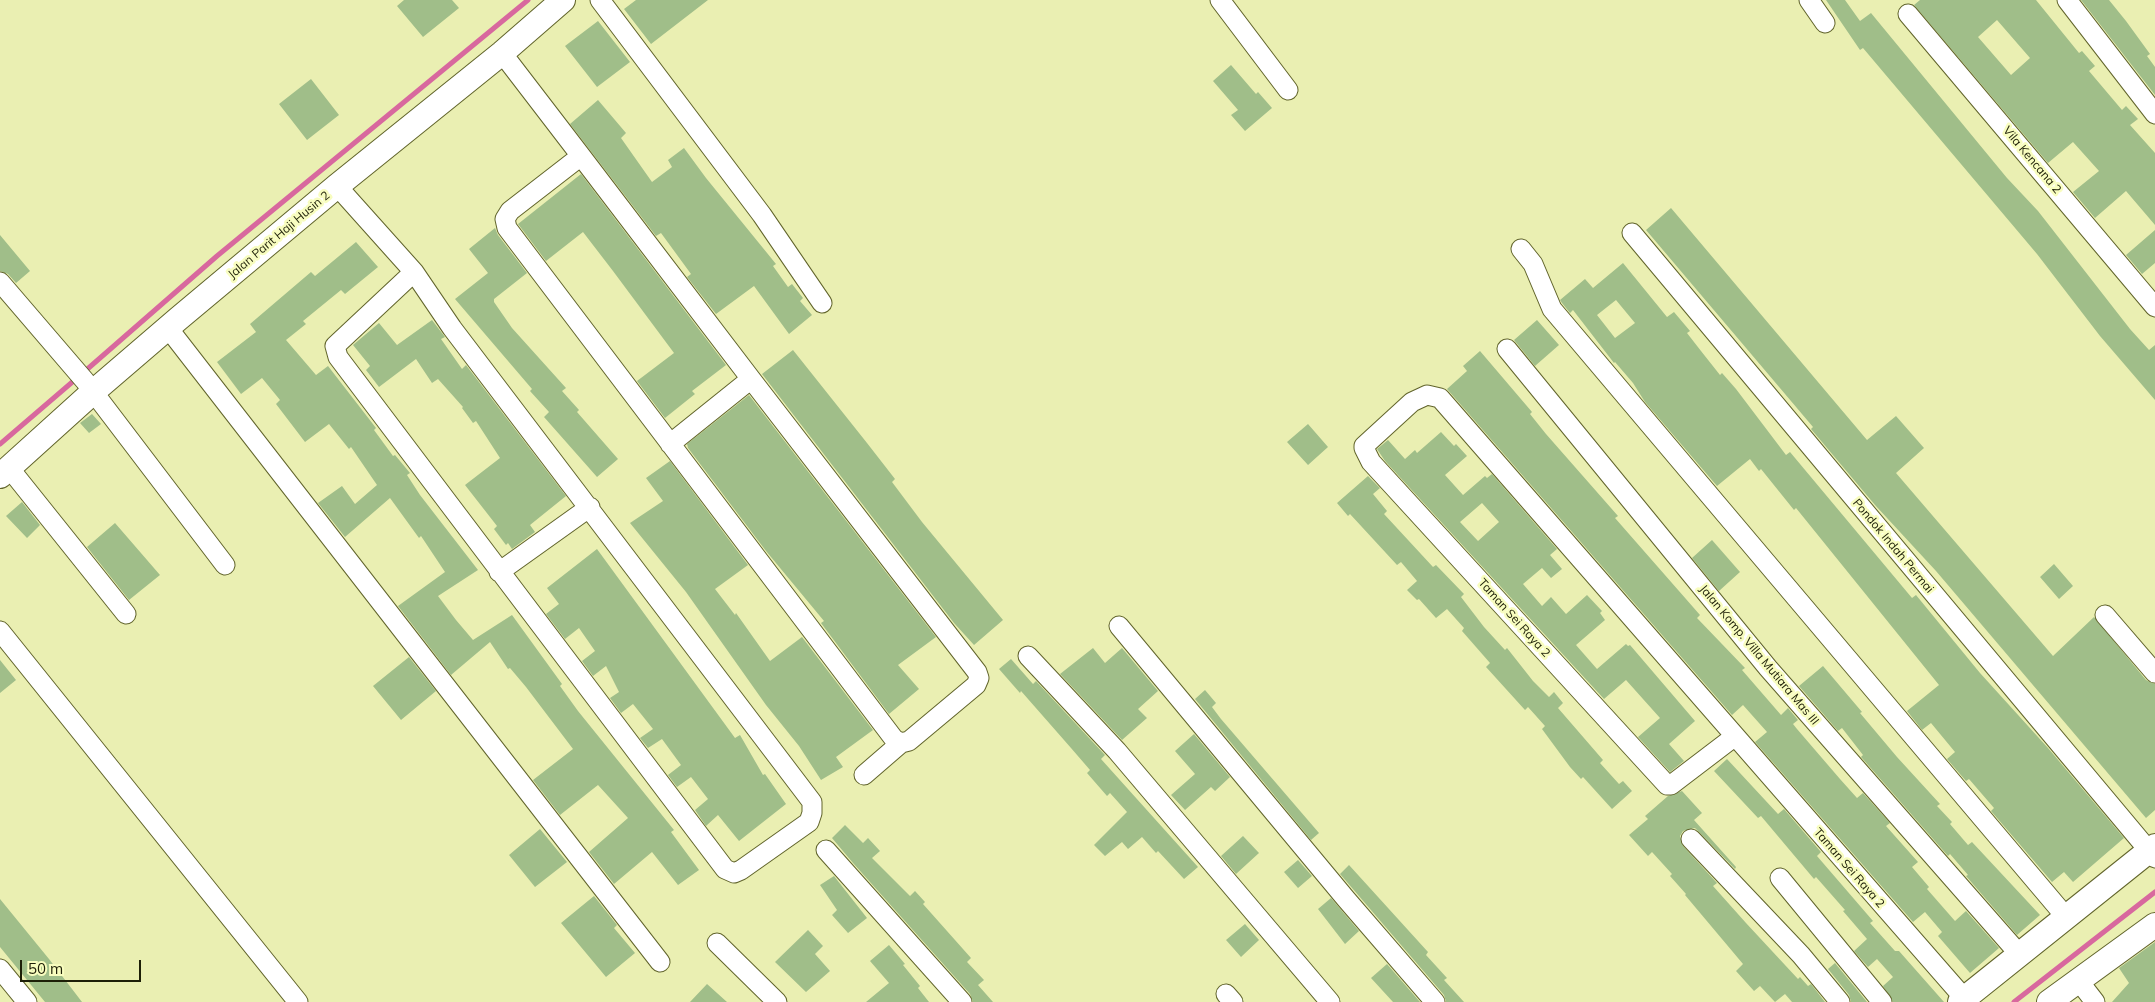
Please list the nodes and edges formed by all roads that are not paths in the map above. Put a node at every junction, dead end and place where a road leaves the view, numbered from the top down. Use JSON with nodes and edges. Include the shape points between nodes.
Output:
{"nodes":[{"id":1,"x":564,"y":0,"type":"edge"},
{"id":2,"x":600,"y":0,"type":"edge"},
{"id":3,"x":1220,"y":0,"type":"edge"},
{"id":4,"x":1809,"y":0,"type":"edge"},
{"id":5,"x":2067,"y":0,"type":"edge"},
{"id":6,"x":1908,"y":14,"type":"dead end"},
{"id":7,"x":1825,"y":23,"type":"dead end"},
{"id":8,"x":502,"y":53,"type":"junction"},
{"id":9,"x":1288,"y":90,"type":"dead end"},
{"id":10,"x":2155,"y":114,"type":"edge"},
{"id":11,"x":581,"y":156,"type":"junction"},
{"id":12,"x":337,"y":186,"type":"junction"},
{"id":13,"x":1632,"y":233,"type":"dead end"},
{"id":14,"x":1521,"y":249,"type":"dead end"},
{"id":15,"x":414,"y":272,"type":"junction"},
{"id":16,"x":0,"y":282,"type":"edge"},
{"id":17,"x":822,"y":303,"type":"dead end"},
{"id":18,"x":2155,"y":307,"type":"edge"},
{"id":19,"x":168,"y":328,"type":"junction"},
{"id":20,"x":1507,"y":349,"type":"dead end"},
{"id":21,"x":751,"y":379,"type":"junction"},
{"id":22,"x":89,"y":386,"type":"junction"},
{"id":23,"x":670,"y":444,"type":"junction"},
{"id":24,"x":5,"y":472,"type":"edge"},
{"id":25,"x":590,"y":507,"type":"junction"},
{"id":26,"x":225,"y":565,"type":"dead end"},
{"id":27,"x":499,"y":572,"type":"junction"},
{"id":28,"x":126,"y":614,"type":"dead end"},
{"id":29,"x":2105,"y":616,"type":"dead end"},
{"id":30,"x":1119,"y":626,"type":"dead end"},
{"id":31,"x":0,"y":631,"type":"edge"},
{"id":32,"x":1028,"y":656,"type":"dead end"},
{"id":33,"x":2155,"y":673,"type":"edge"},
{"id":34,"x":1734,"y":737,"type":"junction"},
{"id":35,"x":901,"y":743,"type":"junction"},
{"id":36,"x":864,"y":775,"type":"dead end"},
{"id":37,"x":1691,"y":840,"type":"dead end"},
{"id":38,"x":826,"y":850,"type":"dead end"},
{"id":39,"x":2153,"y":852,"type":"edge"},
{"id":40,"x":1780,"y":878,"type":"dead end"},
{"id":41,"x":2066,"y":917,"type":"junction"},
{"id":42,"x":2155,"y":925,"type":"edge"},
{"id":43,"x":717,"y":943,"type":"dead end"},
{"id":44,"x":2020,"y":954,"type":"junction"},
{"id":45,"x":660,"y":962,"type":"dead end"},
{"id":46,"x":0,"y":969,"type":"edge"},
{"id":47,"x":2078,"y":980,"type":"junction"},
{"id":48,"x":1962,"y":1000,"type":"edge"},
{"id":49,"x":27,"y":1002,"type":"edge"},
{"id":50,"x":298,"y":1002,"type":"edge"},
{"id":51,"x":777,"y":1002,"type":"edge"},
{"id":52,"x":962,"y":1002,"type":"edge"},
{"id":53,"x":1330,"y":1002,"type":"edge"},
{"id":54,"x":1435,"y":1002,"type":"edge"},
{"id":55,"x":1840,"y":1002,"type":"edge"},
{"id":56,"x":1882,"y":1002,"type":"edge"},
{"id":57,"x":2049,"y":1002,"type":"edge"},
{"id":58,"x":2095,"y":1002,"type":"edge"}],
"edges":[{"from":1,"to":8,"type":"street","name":"Jalan Parit Haji Husin 2"},
{"from":2,"to":17,"type":"street","via":[[762,215]]},
{"from":3,"to":9,"type":"street"},
{"from":4,"to":7,"type":"street"},
{"from":5,"to":10,"type":"street"},
{"from":6,"to":18,"type":"street","name":"Vila Kencana 2"},
{"from":8,"to":11,"type":"street"},
{"from":8,"to":12,"type":"street","name":"Jalan Parit Haji Husin 2"},
{"from":11,"to":21,"type":"street"},
{"from":11,"to":23,"type":"street","via":[[510,211],[505,219],[507,228]]},
{"from":12,"to":15,"type":"street"},
{"from":12,"to":19,"type":"street","name":"Jalan Parit Haji Husin 2"},
{"from":13,"to":39,"type":"street","name":"Pondok Indah Permai"},
{"from":14,"to":41,"type":"street","via":[[1533,264],[1552,309]]},
{"from":15,"to":25,"type":"street","via":[[452,328]]},
{"from":15,"to":27,"type":"street","via":[[335,346],[335,352]]},
{"from":16,"to":22,"type":"street"},
{"from":19,"to":22,"type":"street","name":"Jalan Parit Haji Husin 2"},
{"from":19,"to":45,"type":"street"},
{"from":20,"to":44,"type":"street","name":"Jalan Komp. Villa Mutiara Mas III","via":[[1768,668]]},
{"from":21,"to":23,"type":"street"},
{"from":21,"to":35,"type":"street","via":[[977,672],[976,685],[908,741]]},
{"from":22,"to":24,"type":"street","name":"Jalan Parit Haji Husin 2"},
{"from":22,"to":26,"type":"street"},
{"from":23,"to":35,"type":"street","via":[[894,739]]},
{"from":24,"to":28,"type":"street"},
{"from":25,"to":27,"type":"street"},
{"from":25,"to":27,"type":"street","via":[[812,802],[809,822],[779,844],[741,870],[734,873],[725,869]]},
{"from":29,"to":33,"type":"street"},
{"from":30,"to":54,"type":"street"},
{"from":31,"to":50,"type":"street"},
{"from":32,"to":53,"type":"street","via":[[1117,751]]},
{"from":34,"to":34,"type":"street","name":"Taman Sei Raya 2","via":[[1433,397],[1412,402],[1364,446],[1371,462],[1666,785],[1671,785]]},
{"from":34,"to":48,"type":"street","name":"Taman Sei Raya 2"},
{"from":35,"to":36,"type":"street"},
{"from":37,"to":55,"type":"street","via":[[1801,955]]},
{"from":38,"to":52,"type":"street"},
{"from":39,"to":41,"type":"street"},
{"from":40,"to":56,"type":"street"},
{"from":41,"to":44,"type":"street"},
{"from":42,"to":47,"type":"street"},
{"from":43,"to":51,"type":"street"},
{"from":44,"to":48,"type":"street"},
{"from":46,"to":49,"type":"street"},
{"from":47,"to":57,"type":"street"},
{"from":47,"to":58,"type":"street"}]}
